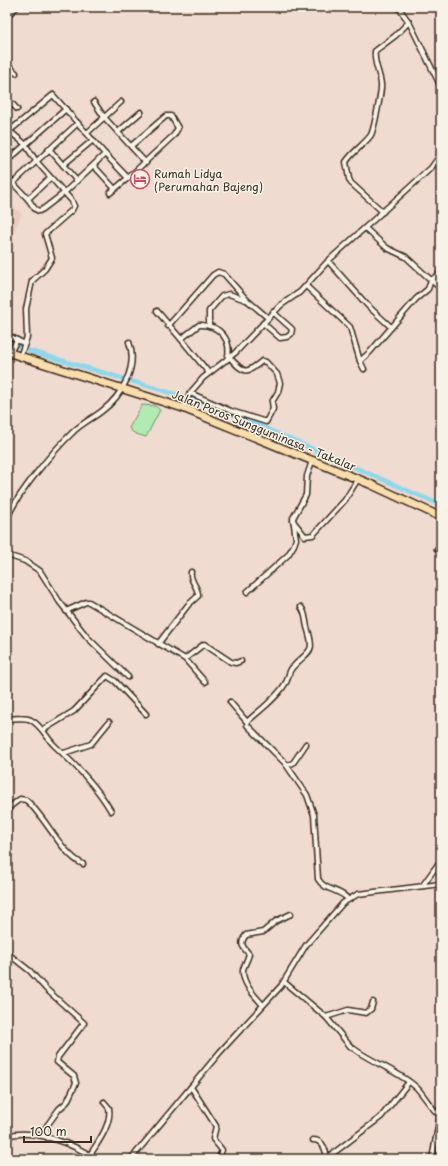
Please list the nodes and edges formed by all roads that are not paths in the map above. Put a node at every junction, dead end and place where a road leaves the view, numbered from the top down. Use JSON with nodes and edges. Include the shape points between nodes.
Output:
{"nodes":[{"id":1,"x":17,"y":7,"type":"edge"},
{"id":2,"x":399,"y":8,"type":"edge"},
{"id":3,"x":7,"y":16,"type":"edge"},
{"id":4,"x":409,"y":22,"type":"junction"},
{"id":5,"x":7,"y":64,"type":"edge"},
{"id":6,"x":16,"y":74,"type":"dead end"},
{"id":7,"x":441,"y":87,"type":"edge"},
{"id":8,"x":7,"y":98,"type":"edge"},
{"id":9,"x":94,"y":102,"type":"dead end"},
{"id":10,"x":121,"y":102,"type":"dead end"},
{"id":11,"x":17,"y":109,"type":"dead end"},
{"id":12,"x":66,"y":109,"type":"junction"},
{"id":13,"x":141,"y":112,"type":"dead end"},
{"id":14,"x":104,"y":117,"type":"junction"},
{"id":15,"x":78,"y":123,"type":"junction"},
{"id":16,"x":8,"y":131,"type":"edge"},
{"id":17,"x":118,"y":132,"type":"junction"},
{"id":18,"x":87,"y":133,"type":"junction"},
{"id":19,"x":93,"y":140,"type":"junction"},
{"id":20,"x":25,"y":144,"type":"junction"},
{"id":21,"x":131,"y":146,"type":"junction"},
{"id":22,"x":49,"y":149,"type":"junction"},
{"id":23,"x":441,"y":150,"type":"edge"},
{"id":24,"x":105,"y":154,"type":"junction"},
{"id":25,"x":440,"y":157,"type":"edge"},
{"id":26,"x":7,"y":160,"type":"edge"},
{"id":27,"x":36,"y":161,"type":"junction"},
{"id":28,"x":146,"y":163,"type":"junction"},
{"id":29,"x":63,"y":165,"type":"junction"},
{"id":30,"x":94,"y":166,"type":"junction"},
{"id":31,"x":7,"y":177,"type":"edge"},
{"id":32,"x":50,"y":178,"type":"junction"},
{"id":33,"x":128,"y":178,"type":"junction"},
{"id":34,"x":77,"y":181,"type":"junction"},
{"id":35,"x":12,"y":183,"type":"junction"},
{"id":36,"x":115,"y":189,"type":"junction"},
{"id":37,"x":64,"y":193,"type":"junction"},
{"id":38,"x":110,"y":193,"type":"dead end"},
{"id":39,"x":28,"y":199,"type":"junction"},
{"id":40,"x":383,"y":212,"type":"junction"},
{"id":41,"x":365,"y":228,"type":"junction"},
{"id":42,"x":328,"y":261,"type":"junction"},
{"id":43,"x":441,"y":273,"type":"edge"},
{"id":44,"x":431,"y":280,"type":"junction"},
{"id":45,"x":306,"y":286,"type":"junction"},
{"id":46,"x":441,"y":289,"type":"edge"},
{"id":47,"x":247,"y":300,"type":"junction"},
{"id":48,"x":157,"y":311,"type":"dead end"},
{"id":49,"x":273,"y":312,"type":"junction"},
{"id":50,"x":268,"y":318,"type":"junction"},
{"id":51,"x":263,"y":323,"type":"junction"},
{"id":52,"x":168,"y":326,"type":"junction"},
{"id":53,"x":209,"y":326,"type":"junction"},
{"id":54,"x":391,"y":327,"type":"junction"},
{"id":55,"x":7,"y":335,"type":"edge"},
{"id":56,"x":181,"y":339,"type":"junction"},
{"id":57,"x":17,"y":341,"type":"junction"},
{"id":58,"x":129,"y":342,"type":"dead end"},
{"id":59,"x":25,"y":344,"type":"junction"},
{"id":60,"x":9,"y":353,"type":"edge"},
{"id":61,"x":21,"y":356,"type":"junction"},
{"id":62,"x":228,"y":359,"type":"junction"},
{"id":63,"x":360,"y":361,"type":"junction"},
{"id":64,"x":364,"y":369,"type":"dead end"},
{"id":65,"x":209,"y":373,"type":"junction"},
{"id":66,"x":122,"y":388,"type":"junction"},
{"id":67,"x":189,"y":394,"type":"junction"},
{"id":68,"x":184,"y":406,"type":"junction"},
{"id":69,"x":312,"y":461,"type":"junction"},
{"id":70,"x":358,"y":479,"type":"junction"},
{"id":71,"x":441,"y":517,"type":"edge"},
{"id":72,"x":7,"y":519,"type":"edge"},
{"id":73,"x":293,"y":521,"type":"junction"},
{"id":74,"x":441,"y":545,"type":"edge"},
{"id":75,"x":437,"y":549,"type":"dead end"},
{"id":76,"x":7,"y":555,"type":"edge"},
{"id":77,"x":191,"y":572,"type":"dead end"},
{"id":78,"x":247,"y":592,"type":"dead end"},
{"id":79,"x":301,"y":607,"type":"dead end"},
{"id":80,"x":66,"y":610,"type":"junction"},
{"id":81,"x":158,"y":644,"type":"junction"},
{"id":82,"x":185,"y":659,"type":"junction"},
{"id":83,"x":241,"y":661,"type":"dead end"},
{"id":84,"x":128,"y":677,"type":"dead end"},
{"id":85,"x":205,"y":682,"type":"dead end"},
{"id":86,"x":230,"y":702,"type":"dead end"},
{"id":87,"x":146,"y":714,"type":"dead end"},
{"id":88,"x":7,"y":718,"type":"edge"},
{"id":89,"x":109,"y":722,"type":"dead end"},
{"id":90,"x":247,"y":722,"type":"junction"},
{"id":91,"x":43,"y":730,"type":"junction"},
{"id":92,"x":306,"y":744,"type":"dead end"},
{"id":93,"x":64,"y":754,"type":"junction"},
{"id":94,"x":287,"y":765,"type":"junction"},
{"id":95,"x":7,"y":809,"type":"edge"},
{"id":96,"x":111,"y":811,"type":"dead end"},
{"id":97,"x":441,"y":860,"type":"edge"},
{"id":98,"x":83,"y":864,"type":"dead end"},
{"id":99,"x":441,"y":884,"type":"edge"},
{"id":100,"x":423,"y":885,"type":"junction"},
{"id":101,"x":348,"y":899,"type":"junction"},
{"id":102,"x":291,"y":914,"type":"dead end"},
{"id":103,"x":7,"y":953,"type":"edge"},
{"id":104,"x":284,"y":982,"type":"junction"},
{"id":105,"x":373,"y":1002,"type":"dead end"},
{"id":106,"x":262,"y":1004,"type":"junction"},
{"id":107,"x":326,"y":1017,"type":"junction"},
{"id":108,"x":409,"y":1082,"type":"junction"},
{"id":109,"x":191,"y":1087,"type":"junction"},
{"id":110,"x":104,"y":1102,"type":"dead end"},
{"id":111,"x":441,"y":1116,"type":"edge"},
{"id":112,"x":7,"y":1136,"type":"edge"},
{"id":113,"x":48,"y":1138,"type":"junction"},
{"id":114,"x":313,"y":1140,"type":"dead end"},
{"id":115,"x":435,"y":1149,"type":"junction"},
{"id":116,"x":441,"y":1152,"type":"edge"},
{"id":117,"x":90,"y":1155,"type":"junction"},
{"id":118,"x":219,"y":1158,"type":"dead end"},
{"id":119,"x":96,"y":1159,"type":"edge"},
{"id":120,"x":132,"y":1159,"type":"edge"},
{"id":121,"x":327,"y":1159,"type":"edge"},
{"id":122,"x":432,"y":1159,"type":"edge"}],
"edges":[{"from":1,"to":3,"type":"street"},
{"from":2,"to":4,"type":"street"},
{"from":4,"to":7,"type":"street"},
{"from":4,"to":40,"type":"street","via":[[374,51],[382,85],[373,130],[346,162],[351,183]]},
{"from":5,"to":6,"type":"street"},
{"from":8,"to":11,"type":"street"},
{"from":9,"to":14,"type":"street"},
{"from":10,"to":14,"type":"street"},
{"from":12,"to":15,"type":"street"},
{"from":12,"to":16,"type":"street","via":[[52,95]]},
{"from":12,"to":20,"type":"street"},
{"from":13,"to":17,"type":"street"},
{"from":14,"to":17,"type":"street"},
{"from":14,"to":18,"type":"street"},
{"from":15,"to":18,"type":"street"},
{"from":15,"to":22,"type":"street"},
{"from":16,"to":20,"type":"street"},
{"from":17,"to":21,"type":"street"},
{"from":18,"to":19,"type":"street"},
{"from":19,"to":24,"type":"street"},
{"from":19,"to":29,"type":"street"},
{"from":20,"to":26,"type":"street"},
{"from":20,"to":27,"type":"street"},
{"from":21,"to":28,"type":"street"},
{"from":21,"to":28,"type":"street","via":[[164,117],[173,117],[177,131]]},
{"from":22,"to":27,"type":"street"},
{"from":22,"to":29,"type":"street"},
{"from":23,"to":25,"type":"street"},
{"from":24,"to":30,"type":"street"},
{"from":24,"to":33,"type":"street"},
{"from":25,"to":40,"type":"street"},
{"from":27,"to":32,"type":"street"},
{"from":27,"to":35,"type":"street"},
{"from":28,"to":33,"type":"street"},
{"from":29,"to":34,"type":"street"},
{"from":30,"to":34,"type":"street"},
{"from":30,"to":36,"type":"street"},
{"from":31,"to":35,"type":"street"},
{"from":32,"to":37,"type":"street"},
{"from":32,"to":39,"type":"street"},
{"from":33,"to":36,"type":"street"},
{"from":34,"to":37,"type":"street"},
{"from":35,"to":39,"type":"street"},
{"from":36,"to":38,"type":"street"},
{"from":37,"to":39,"type":"street","via":[[39,211]]},
{"from":37,"to":59,"type":"street","via":[[72,201],[74,208],[46,233],[45,238],[52,258],[32,281],[26,309]]},
{"from":40,"to":41,"type":"street"},
{"from":41,"to":42,"type":"street"},
{"from":41,"to":44,"type":"street","via":[[388,248],[406,257]]},
{"from":42,"to":45,"type":"street"},
{"from":42,"to":54,"type":"street","via":[[368,306]]},
{"from":43,"to":44,"type":"street"},
{"from":44,"to":46,"type":"street"},
{"from":44,"to":54,"type":"street","via":[[428,289]]},
{"from":45,"to":49,"type":"street"},
{"from":45,"to":63,"type":"street","via":[[350,327]]},
{"from":47,"to":50,"type":"street"},
{"from":47,"to":52,"type":"street","via":[[224,274],[218,272]]},
{"from":47,"to":53,"type":"street","via":[[229,294],[222,296],[210,311]]},
{"from":48,"to":52,"type":"street"},
{"from":49,"to":50,"type":"street"},
{"from":49,"to":51,"type":"street","via":[[292,329],[291,334],[287,338],[280,338]]},
{"from":50,"to":51,"type":"street"},
{"from":51,"to":62,"type":"street"},
{"from":52,"to":56,"type":"street"},
{"from":53,"to":56,"type":"street","via":[[197,325]]},
{"from":53,"to":62,"type":"street","via":[[221,332],[228,340]]},
{"from":54,"to":63,"type":"street"},
{"from":55,"to":57,"type":"street"},
{"from":56,"to":65,"type":"street"},
{"from":57,"to":59,"type":"street"},
{"from":57,"to":60,"type":"street"},
{"from":58,"to":66,"type":"street","via":[[133,357],[132,365]]},
{"from":59,"to":61,"type":"street"},
{"from":60,"to":61,"type":"highway","name":"Jalan Poros Sungguminasa - Takalar"},
{"from":61,"to":66,"type":"highway","name":"Jalan Poros Sungguminasa - Takalar"},
{"from":62,"to":65,"type":"street"},
{"from":62,"to":67,"type":"street","via":[[248,371],[262,361],[266,362],[277,374],[280,388],[266,422]]},
{"from":63,"to":64,"type":"street"},
{"from":65,"to":67,"type":"street"},
{"from":66,"to":68,"type":"highway","name":"Jalan Poros Sungguminasa - Takalar"},
{"from":66,"to":72,"type":"street","via":[[107,407],[69,436],[20,494]]},
{"from":67,"to":68,"type":"street"},
{"from":68,"to":69,"type":"highway","name":"Jalan Poros Sungguminasa - Takalar"},
{"from":69,"to":70,"type":"highway","name":"Jalan Poros Sungguminasa - Takalar"},
{"from":69,"to":73,"type":"street","via":[[307,476],[306,495]]},
{"from":70,"to":71,"type":"highway","name":"Jalan Poros Sungguminasa - Takalar"},
{"from":70,"to":73,"type":"street","via":[[345,500],[313,535],[305,536]]},
{"from":73,"to":78,"type":"street","via":[[296,539],[292,549]]},
{"from":74,"to":75,"type":"street"},
{"from":76,"to":80,"type":"street","via":[[25,561],[40,571]]},
{"from":77,"to":81,"type":"street","via":[[198,596]]},
{"from":79,"to":90,"type":"street","via":[[306,614],[306,625],[311,640],[310,652],[292,668],[285,685],[267,706]]},
{"from":80,"to":81,"type":"street","via":[[89,602]]},
{"from":80,"to":84,"type":"street","via":[[91,642]]},
{"from":81,"to":82,"type":"street"},
{"from":82,"to":83,"type":"street","via":[[204,644],[231,662]]},
{"from":82,"to":85,"type":"street"},
{"from":86,"to":90,"type":"street"},
{"from":87,"to":91,"type":"street","via":[[115,681],[107,676],[72,714],[60,718]]},
{"from":88,"to":91,"type":"street","via":[[30,719]]},
{"from":89,"to":93,"type":"street","via":[[91,744]]},
{"from":90,"to":94,"type":"street","via":[[254,733]]},
{"from":91,"to":93,"type":"street"},
{"from":92,"to":94,"type":"street","via":[[293,763]]},
{"from":93,"to":96,"type":"street","via":[[96,788]]},
{"from":94,"to":101,"type":"street","via":[[307,795],[314,815],[318,879],[324,886],[340,892]]},
{"from":95,"to":98,"type":"street","via":[[20,799],[26,800],[72,858]]},
{"from":97,"to":100,"type":"street"},
{"from":99,"to":100,"type":"street"},
{"from":100,"to":101,"type":"street","via":[[358,894]]},
{"from":101,"to":104,"type":"street","via":[[306,945]]},
{"from":102,"to":106,"type":"street","via":[[263,932],[246,935],[241,943],[249,954],[244,970],[246,980]]},
{"from":103,"to":113,"type":"street","via":[[30,971],[84,1023],[58,1057],[57,1062],[74,1076],[76,1083],[67,1102],[45,1128]]},
{"from":104,"to":106,"type":"street"},
{"from":104,"to":107,"type":"street"},
{"from":105,"to":107,"type":"street","via":[[371,1009],[366,1013],[348,1010]]},
{"from":106,"to":109,"type":"street"},
{"from":107,"to":108,"type":"street","via":[[350,1046]]},
{"from":108,"to":111,"type":"street"},
{"from":108,"to":121,"type":"street","via":[[381,1117]]},
{"from":109,"to":118,"type":"street","via":[[216,1126],[213,1139],[222,1150]]},
{"from":109,"to":120,"type":"street"},
{"from":110,"to":117,"type":"street","via":[[109,1108],[109,1118]]},
{"from":111,"to":115,"type":"street"},
{"from":112,"to":113,"type":"street","via":[[29,1134]]},
{"from":113,"to":117,"type":"street"},
{"from":114,"to":121,"type":"street","via":[[322,1144]]},
{"from":115,"to":116,"type":"street"},
{"from":115,"to":122,"type":"street"},
{"from":117,"to":119,"type":"street"}]}
